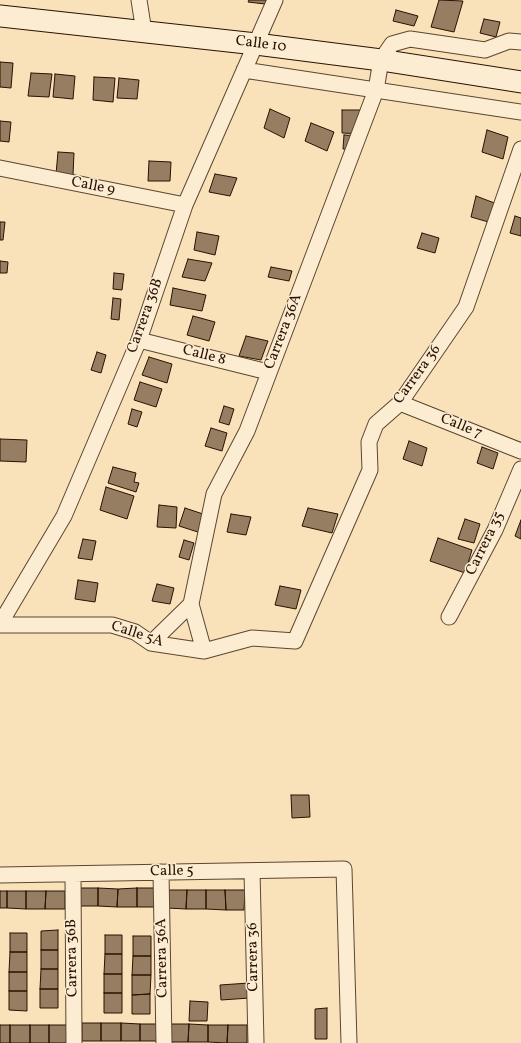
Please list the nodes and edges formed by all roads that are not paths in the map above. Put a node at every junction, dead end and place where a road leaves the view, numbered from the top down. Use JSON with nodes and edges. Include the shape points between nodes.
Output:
{"nodes":[{"id":1,"x":139,"y":0,"type":"edge"},
{"id":2,"x":275,"y":0,"type":"edge"},
{"id":3,"x":0,"y":16,"type":"edge"},
{"id":4,"x":144,"y":32,"type":"junction"},
{"id":5,"x":521,"y":42,"type":"edge"},
{"id":6,"x":256,"y":44,"type":"junction"},
{"id":7,"x":381,"y":60,"type":"junction"},
{"id":8,"x":244,"y":70,"type":"junction"},
{"id":9,"x":521,"y":82,"type":"edge"},
{"id":10,"x":376,"y":90,"type":"junction"},
{"id":11,"x":521,"y":112,"type":"edge"},
{"id":12,"x":521,"y":149,"type":"edge"},
{"id":13,"x":0,"y":168,"type":"edge"},
{"id":14,"x":185,"y":205,"type":"junction"},
{"id":15,"x":139,"y":340,"type":"junction"},
{"id":16,"x":268,"y":372,"type":"junction"},
{"id":17,"x":400,"y":403,"type":"junction"},
{"id":18,"x":521,"y":451,"type":"edge"},
{"id":19,"x":521,"y":468,"type":"edge"},
{"id":20,"x":191,"y":604,"type":"junction"},
{"id":21,"x":449,"y":617,"type":"dead end"},
{"id":22,"x":0,"y":624,"type":"edge"},
{"id":23,"x":295,"y":641,"type":"joint"},
{"id":24,"x":151,"y":643,"type":"junction"},
{"id":25,"x":204,"y":651,"type":"junction"},
{"id":26,"x":252,"y":871,"type":"junction"},
{"id":27,"x":161,"y":872,"type":"junction"},
{"id":28,"x":73,"y":874,"type":"junction"},
{"id":29,"x":0,"y":875,"type":"edge"},
{"id":30,"x":74,"y":1043,"type":"edge"},
{"id":31,"x":164,"y":1043,"type":"edge"},
{"id":32,"x":256,"y":1043,"type":"edge"},
{"id":33,"x":349,"y":1043,"type":"edge"}],
"edges":[{"from":1,"to":4,"type":"street"},
{"from":2,"to":6,"type":"street","name":"Carrera 36B"},
{"from":3,"to":4,"type":"street","name":"Calle 10"},
{"from":4,"to":6,"type":"street","name":"Calle 10"},
{"from":5,"to":7,"type":"street","via":[[509,41],[485,50],[410,39],[392,44]]},
{"from":6,"to":7,"type":"street","name":"Calle 10"},
{"from":6,"to":8,"type":"street","name":"Carrera 36B"},
{"from":7,"to":9,"type":"street","name":"Calle 10"},
{"from":7,"to":10,"type":"street","name":"Carrera 36A"},
{"from":8,"to":10,"type":"street"},
{"from":8,"to":14,"type":"street","name":"Carrera 36B"},
{"from":10,"to":11,"type":"street"},
{"from":10,"to":16,"type":"street","name":"Carrera 36A"},
{"from":12,"to":17,"type":"street","name":"Carrera 36","via":[[466,307]]},
{"from":13,"to":14,"type":"street","name":"Calle 9"},
{"from":14,"to":15,"type":"street","name":"Carrera 36B"},
{"from":15,"to":16,"type":"street","name":"Calle 8"},
{"from":15,"to":22,"type":"street","name":"Carrera 36B","via":[[64,516]]},
{"from":16,"to":20,"type":"street","name":"Carrera 36A","via":[[247,431],[214,494]]},
{"from":17,"to":18,"type":"street","name":"Calle 7"},
{"from":17,"to":23,"type":"street","name":"Carrera 36","via":[[376,424],[369,442],[370,470]]},
{"from":19,"to":21,"type":"street","name":"Carrera 35","via":[[495,530]]},
{"from":20,"to":24,"type":"street"},
{"from":20,"to":25,"type":"street","name":"Carrera 36A"},
{"from":22,"to":24,"type":"street","name":"Calle 5A","via":[[112,625],[135,632]]},
{"from":23,"to":25,"type":"street","name":"Calle 5A","via":[[252,638]]},
{"from":24,"to":25,"type":"street","name":"Calle 5A"},
{"from":26,"to":27,"type":"street","name":"Calle 5"},
{"from":26,"to":32,"type":"street","name":"Carrera 36"},
{"from":26,"to":33,"type":"street","name":"Calle 5","via":[[344,869]]},
{"from":27,"to":28,"type":"street","name":"Calle 5"},
{"from":27,"to":31,"type":"street","name":"Carrera 36A"},
{"from":28,"to":29,"type":"street","name":"Calle 5"},
{"from":28,"to":30,"type":"street","name":"Carrera 36B"}]}
